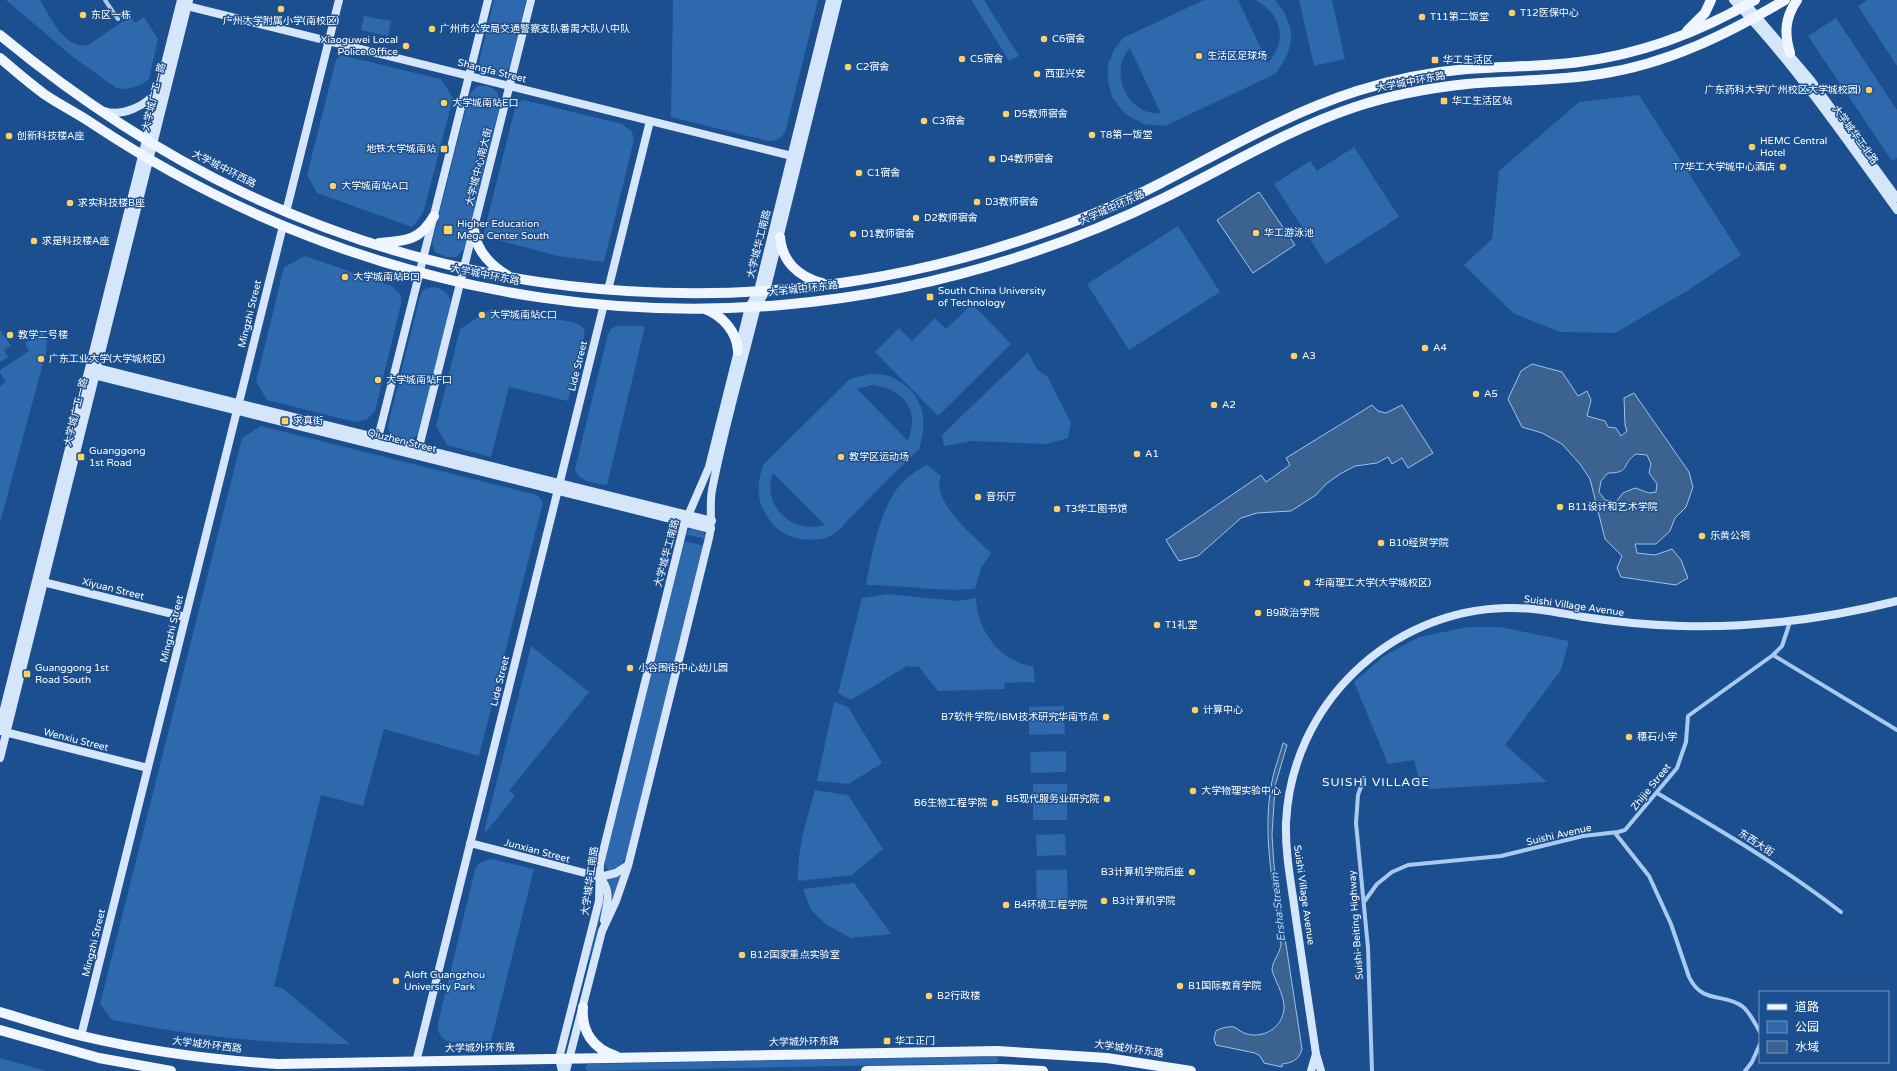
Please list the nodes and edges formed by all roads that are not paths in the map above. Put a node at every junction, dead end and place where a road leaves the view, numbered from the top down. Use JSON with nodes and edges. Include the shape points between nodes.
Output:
{"nodes":[{"id":1,"x":105,"y":0,"type":"edge"},
{"id":2,"x":339,"y":0,"type":"edge"},
{"id":3,"x":488,"y":0,"type":"edge"},
{"id":4,"x":531,"y":0,"type":"edge"},
{"id":5,"x":830,"y":0,"type":"edge"},
{"id":6,"x":838,"y":0,"type":"edge"},
{"id":7,"x":1711,"y":0,"type":"edge"},
{"id":8,"x":1733,"y":0,"type":"edge"},
{"id":9,"x":1785,"y":0,"type":"edge"},
{"id":10,"x":1797,"y":0,"type":"edge"},
{"id":11,"x":184,"y":3,"type":"edge"},
{"id":12,"x":1747,"y":3,"type":"edge"},
{"id":13,"x":1754,"y":18,"type":"junction"},
{"id":14,"x":118,"y":19,"type":"dead end"},
{"id":15,"x":0,"y":35,"type":"edge"},
{"id":16,"x":1680,"y":37,"type":"junction"},
{"id":17,"x":329,"y":41,"type":"junction"},
{"id":18,"x":1790,"y":53,"type":"junction"},
{"id":19,"x":0,"y":58,"type":"edge"},
{"id":20,"x":469,"y":76,"type":"junction"},
{"id":21,"x":159,"y":86,"type":"junction"},
{"id":22,"x":510,"y":86,"type":"junction"},
{"id":23,"x":99,"y":109,"type":"junction"},
{"id":24,"x":650,"y":121,"type":"junction"},
{"id":25,"x":149,"y":142,"type":"junction"},
{"id":26,"x":146,"y":157,"type":"junction"},
{"id":27,"x":795,"y":157,"type":"junction"},
{"id":28,"x":1204,"y":161,"type":"junction"},
{"id":29,"x":1210,"y":174,"type":"junction"},
{"id":30,"x":1175,"y":176,"type":"junction"},
{"id":31,"x":1182,"y":189,"type":"junction"},
{"id":32,"x":1897,"y":198,"type":"edge"},
{"id":33,"x":1897,"y":210,"type":"edge"},
{"id":34,"x":286,"y":212,"type":"junction"},
{"id":35,"x":434,"y":216,"type":"junction"},
{"id":36,"x":283,"y":226,"type":"junction"},
{"id":37,"x":474,"y":230,"type":"junction"},
{"id":38,"x":780,"y":237,"type":"junction"},
{"id":39,"x":373,"y":244,"type":"junction"},
{"id":40,"x":423,"y":259,"type":"junction"},
{"id":41,"x":464,"y":269,"type":"junction"},
{"id":42,"x":419,"y":273,"type":"junction"},
{"id":43,"x":511,"y":278,"type":"junction"},
{"id":44,"x":460,"y":283,"type":"junction"},
{"id":45,"x":826,"y":284,"type":"junction"},
{"id":46,"x":608,"y":290,"type":"junction"},
{"id":47,"x":762,"y":291,"type":"junction"},
{"id":48,"x":604,"y":304,"type":"junction"},
{"id":49,"x":753,"y":306,"type":"junction"},
{"id":50,"x":701,"y":308,"type":"junction"},
{"id":51,"x":738,"y":350,"type":"junction"},
{"id":52,"x":93,"y":370,"type":"junction"},
{"id":53,"x":238,"y":407,"type":"junction"},
{"id":54,"x":377,"y":441,"type":"junction"},
{"id":55,"x":418,"y":452,"type":"junction"},
{"id":56,"x":559,"y":487,"type":"junction"},
{"id":57,"x":686,"y":519,"type":"junction"},
{"id":58,"x":711,"y":525,"type":"junction"},
{"id":59,"x":40,"y":581,"type":"junction"},
{"id":60,"x":1897,"y":600,"type":"edge"},
{"id":61,"x":185,"y":617,"type":"junction"},
{"id":62,"x":1790,"y":624,"type":"dead end"},
{"id":63,"x":1773,"y":655,"type":"junction"},
{"id":64,"x":0,"y":725,"type":"edge"},
{"id":65,"x":1897,"y":730,"type":"edge"},
{"id":66,"x":3,"y":732,"type":"edge"},
{"id":67,"x":0,"y":758,"type":"edge"},
{"id":68,"x":148,"y":768,"type":"junction"},
{"id":69,"x":1364,"y":778,"type":"dead end"},
{"id":70,"x":1657,"y":793,"type":"junction"},
{"id":71,"x":1615,"y":833,"type":"junction"},
{"id":72,"x":470,"y":843,"type":"junction"},
{"id":73,"x":628,"y":865,"type":"junction"},
{"id":74,"x":600,"y":877,"type":"junction"},
{"id":75,"x":1364,"y":902,"type":"junction"},
{"id":76,"x":1842,"y":912,"type":"dead end"},
{"id":77,"x":602,"y":931,"type":"junction"},
{"id":78,"x":583,"y":1007,"type":"junction"},
{"id":79,"x":0,"y":1012,"type":"edge"},
{"id":80,"x":0,"y":1030,"type":"edge"},
{"id":81,"x":1759,"y":1030,"type":"edge"},
{"id":82,"x":81,"y":1036,"type":"junction"},
{"id":83,"x":1759,"y":1046,"type":"edge"},
{"id":84,"x":1002,"y":1051,"type":"junction"},
{"id":85,"x":1316,"y":1054,"type":"junction"},
{"id":86,"x":564,"y":1058,"type":"junction"},
{"id":87,"x":621,"y":1058,"type":"junction"},
{"id":88,"x":416,"y":1062,"type":"junction"},
{"id":89,"x":1142,"y":1063,"type":"junction"},
{"id":90,"x":154,"y":1069,"type":"edge"},
{"id":91,"x":1002,"y":1069,"type":"junction"},
{"id":92,"x":171,"y":1071,"type":"edge"},
{"id":93,"x":562,"y":1071,"type":"edge"},
{"id":94,"x":566,"y":1071,"type":"edge"},
{"id":95,"x":866,"y":1071,"type":"edge"},
{"id":96,"x":1043,"y":1071,"type":"edge"},
{"id":97,"x":1131,"y":1071,"type":"edge"},
{"id":98,"x":1191,"y":1071,"type":"edge"},
{"id":99,"x":1311,"y":1071,"type":"edge"},
{"id":100,"x":1321,"y":1071,"type":"edge"},
{"id":101,"x":1372,"y":1071,"type":"edge"},
{"id":102,"x":1745,"y":1071,"type":"edge"}],
"edges":[{"from":1,"to":14,"type":"street"},
{"from":2,"to":17,"type":"street"},
{"from":3,"to":20,"type":"street"},
{"from":4,"to":22,"type":"street","name":"大学城中心南大街"},
{"from":5,"to":27,"type":"street","name":"大学城华工南路"},
{"from":6,"to":27,"type":"street","name":"大学城华工南路"},
{"from":7,"to":16,"type":"main road","via":[[1702,18]]},
{"from":8,"to":12,"type":"street","name":"大学城华工北路"},
{"from":9,"to":13,"type":"main road","name":"大学城中环东路"},
{"from":10,"to":18,"type":"main road","via":[[1785,27]]},
{"from":11,"to":17,"type":"street","name":"Shangfa Street"},
{"from":11,"to":21,"type":"street","name":"大学城广工一路"},
{"from":11,"to":25,"type":"street","name":"大学城广工一路"},
{"from":12,"to":13,"type":"street","name":"大学城华工北路"},
{"from":12,"to":16,"type":"main road","name":"大学城中环东路"},
{"from":13,"to":18,"type":"street","name":"大学城华工北路"},
{"from":13,"to":29,"type":"main road","name":"大学城中环东路","via":[[1689,50],[1618,71],[1559,79],[1454,85],[1376,101],[1302,128]]},
{"from":13,"to":33,"type":"street","name":"大学城华工北路"},
{"from":15,"to":23,"type":"main road","name":"大学城中环西路","via":[[64,86]]},
{"from":16,"to":28,"type":"main road","name":"大学城中环东路","via":[[1638,51],[1592,60],[1452,71],[1372,87],[1296,114]]},
{"from":17,"to":20,"type":"street","name":"Shangfa Street"},
{"from":17,"to":34,"type":"street"},
{"from":18,"to":32,"type":"street","name":"大学城华工北路"},
{"from":19,"to":26,"type":"main road","via":[[44,94]]},
{"from":20,"to":22,"type":"street","name":"Shangfa Street"},
{"from":20,"to":35,"type":"street"},
{"from":21,"to":23,"type":"street","via":[[150,98],[134,108],[114,113]]},
{"from":21,"to":25,"type":"street","name":"大学城广工一路"},
{"from":22,"to":24,"type":"street","name":"Shangfa Street"},
{"from":22,"to":37,"type":"street","name":"大学城中心南大街"},
{"from":23,"to":25,"type":"main road","name":"大学城中环西路"},
{"from":24,"to":27,"type":"street","name":"Shangfa Street"},
{"from":24,"to":46,"type":"street"},
{"from":25,"to":26,"type":"street","name":"大学城广工一路"},
{"from":25,"to":34,"type":"main road","name":"大学城中环西路","via":[[207,174]]},
{"from":26,"to":36,"type":"main road","via":[[231,203]]},
{"from":26,"to":52,"type":"street","name":"大学城广工一路"},
{"from":27,"to":38,"type":"street","name":"大学城华工南路"},
{"from":27,"to":47,"type":"street","name":"大学城华工南路"},
{"from":28,"to":29,"type":"main road","via":[[1205,169]]},
{"from":28,"to":30,"type":"main road","name":"大学城中环东路"},
{"from":29,"to":31,"type":"main road","name":"大学城中环东路"},
{"from":30,"to":31,"type":"main road","via":[[1181,181]]},
{"from":30,"to":45,"type":"main road","name":"大学城中环东路","via":[[1118,204],[1000,247],[909,271]]},
{"from":31,"to":49,"type":"main road","name":"大学城中环东路","via":[[1087,233],[982,268],[884,291],[808,302]]},
{"from":34,"to":39,"type":"main road","name":"大学城中环西路"},
{"from":35,"to":39,"type":"main road","via":[[425,229],[414,238]]},
{"from":35,"to":40,"type":"street"},
{"from":36,"to":42,"type":"main road","via":[[353,253]]},
{"from":36,"to":53,"type":"street","name":"Mingzhi Street"},
{"from":37,"to":41,"type":"street","name":"大学城中心南大街"},
{"from":37,"to":43,"type":"main road","via":[[478,247],[485,257]]},
{"from":38,"to":45,"type":"main road","via":[[782,250],[794,269]]},
{"from":38,"to":47,"type":"street","name":"大学城华工南路"},
{"from":39,"to":40,"type":"main road","name":"大学城中环西路"},
{"from":40,"to":41,"type":"main road","name":"大学城中环西路"},
{"from":40,"to":42,"type":"street"},
{"from":41,"to":43,"type":"main road","name":"大学城中环东路"},
{"from":41,"to":44,"type":"street","name":"大学城中心南大街"},
{"from":42,"to":44,"type":"main road","name":"大学城中环东路"},
{"from":42,"to":54,"type":"street"},
{"from":43,"to":46,"type":"main road","name":"大学城中环东路"},
{"from":44,"to":48,"type":"main road","name":"大学城中环东路","via":[[519,294]]},
{"from":44,"to":55,"type":"street","name":"大学城中心南大街"},
{"from":45,"to":47,"type":"main road","name":"大学城中环东路"},
{"from":46,"to":47,"type":"main road","name":"大学城中环东路","via":[[681,294]]},
{"from":47,"to":49,"type":"street","name":"大学城华工南路"},
{"from":48,"to":50,"type":"main road","name":"大学城中环东路"},
{"from":48,"to":56,"type":"street","name":"Lide Street"},
{"from":49,"to":50,"type":"main road","name":"大学城中环东路"},
{"from":49,"to":51,"type":"street","name":"大学城华工南路"},
{"from":49,"to":58,"type":"street","name":"大学城华工南路","via":[[712,489]]},
{"from":50,"to":51,"type":"main road","via":[[713,312],[724,321],[736,340]]},
{"from":51,"to":57,"type":"street","name":"大学城华工南路","via":[[709,467]]},
{"from":52,"to":53,"type":"street","name":"Qiuzhen Street"},
{"from":52,"to":59,"type":"street","name":"大学城广工一路"},
{"from":53,"to":54,"type":"street","name":"Qiuzhen Street"},
{"from":53,"to":61,"type":"street","name":"Mingzhi Street"},
{"from":54,"to":55,"type":"street","name":"Qiuzhen Street"},
{"from":55,"to":56,"type":"street","name":"Qiuzhen Street"},
{"from":56,"to":57,"type":"street","name":"Qiuzhen Street"},
{"from":56,"to":72,"type":"street","name":"Lide Street"},
{"from":57,"to":58,"type":"street","name":"Qiuzhen Street"},
{"from":57,"to":74,"type":"street","name":"大学城华工南路","via":[[600,864]]},
{"from":58,"to":73,"type":"street","name":"大学城华工南路"},
{"from":59,"to":61,"type":"street","name":"Xiyuan Street"},
{"from":59,"to":64,"type":"street","name":"大学城广工一路"},
{"from":59,"to":66,"type":"street","name":"大学城广工一路"},
{"from":60,"to":85,"type":"street","name":"Suishi Village Avenue","via":[[1846,613],[1797,621],[1704,627],[1622,622],[1532,609],[1484,609],[1453,615],[1419,627],[1372,655],[1335,692],[1312,727],[1295,770],[1287,808],[1288,860]]},
{"from":61,"to":68,"type":"street","name":"Mingzhi Street"},
{"from":62,"to":63,"type":"street","via":[[1782,646]]},
{"from":63,"to":65,"type":"street"},
{"from":63,"to":70,"type":"street","name":"Zhijie Street","via":[[1688,716],[1687,738],[1681,758],[1675,771]]},
{"from":66,"to":67,"type":"street","name":"大学城广工一路"},
{"from":66,"to":68,"type":"street","name":"Wenxiu Street"},
{"from":68,"to":82,"type":"street","name":"Mingzhi Street"},
{"from":69,"to":75,"type":"street","name":"Suishi-Beiting Highway","via":[[1358,795],[1356,823]]},
{"from":70,"to":71,"type":"street","name":"Zhijie Street","via":[[1627,828]]},
{"from":70,"to":76,"type":"street","name":"东西大街","via":[[1739,841],[1805,884]]},
{"from":71,"to":75,"type":"street","name":"Suishi Avenue","via":[[1583,836],[1501,856],[1408,865],[1392,872],[1377,884]]},
{"from":71,"to":81,"type":"street","via":[[1649,876],[1671,924],[1689,977],[1700,992],[1740,1005]]},
{"from":72,"to":74,"type":"street","name":"Junxian Street"},
{"from":72,"to":88,"type":"street","name":"Lide Street"},
{"from":73,"to":74,"type":"street","via":[[616,873]]},
{"from":73,"to":77,"type":"street","name":"大学城华工南路","via":[[616,901]]},
{"from":74,"to":77,"type":"street","via":[[608,895]]},
{"from":74,"to":86,"type":"street","name":"大学城华工南路","via":[[599,901]]},
{"from":75,"to":101,"type":"street","name":"Suishi-Beiting Highway"},
{"from":77,"to":78,"type":"street","name":"大学城华工南路"},
{"from":78,"to":86,"type":"street","name":"大学城华工南路"},
{"from":78,"to":87,"type":"main road","via":[[582,1022],[590,1040],[608,1053]]},
{"from":79,"to":82,"type":"main road","name":"大学城外环西路"},
{"from":80,"to":90,"type":"main road","via":[[69,1050]]},
{"from":82,"to":88,"type":"main road","name":"大学城外环西路","via":[[175,1054],[242,1062]]},
{"from":83,"to":102,"type":"street"},
{"from":84,"to":87,"type":"main road","name":"大学城外环东路"},
{"from":84,"to":89,"type":"main road","name":"大学城外环东路","via":[[1080,1055]]},
{"from":84,"to":91,"type":"main road","via":[[1005,1062]]},
{"from":85,"to":99,"type":"street","name":"Suishi Village Avenue"},
{"from":85,"to":100,"type":"street","name":"Suishi Village Avenue"},
{"from":86,"to":87,"type":"main road","name":"大学城外环东路"},
{"from":86,"to":88,"type":"main road","name":"大学城外环东路"},
{"from":86,"to":93,"type":"street","name":"大学城华工南路"},
{"from":86,"to":94,"type":"street","name":"大学城华工南路"},
{"from":89,"to":97,"type":"main road","via":[[1136,1064]]},
{"from":89,"to":98,"type":"main road","name":"大学城外环东路"},
{"from":90,"to":92,"type":"main road"},
{"from":91,"to":95,"type":"main road"},
{"from":91,"to":96,"type":"main road"}]}
